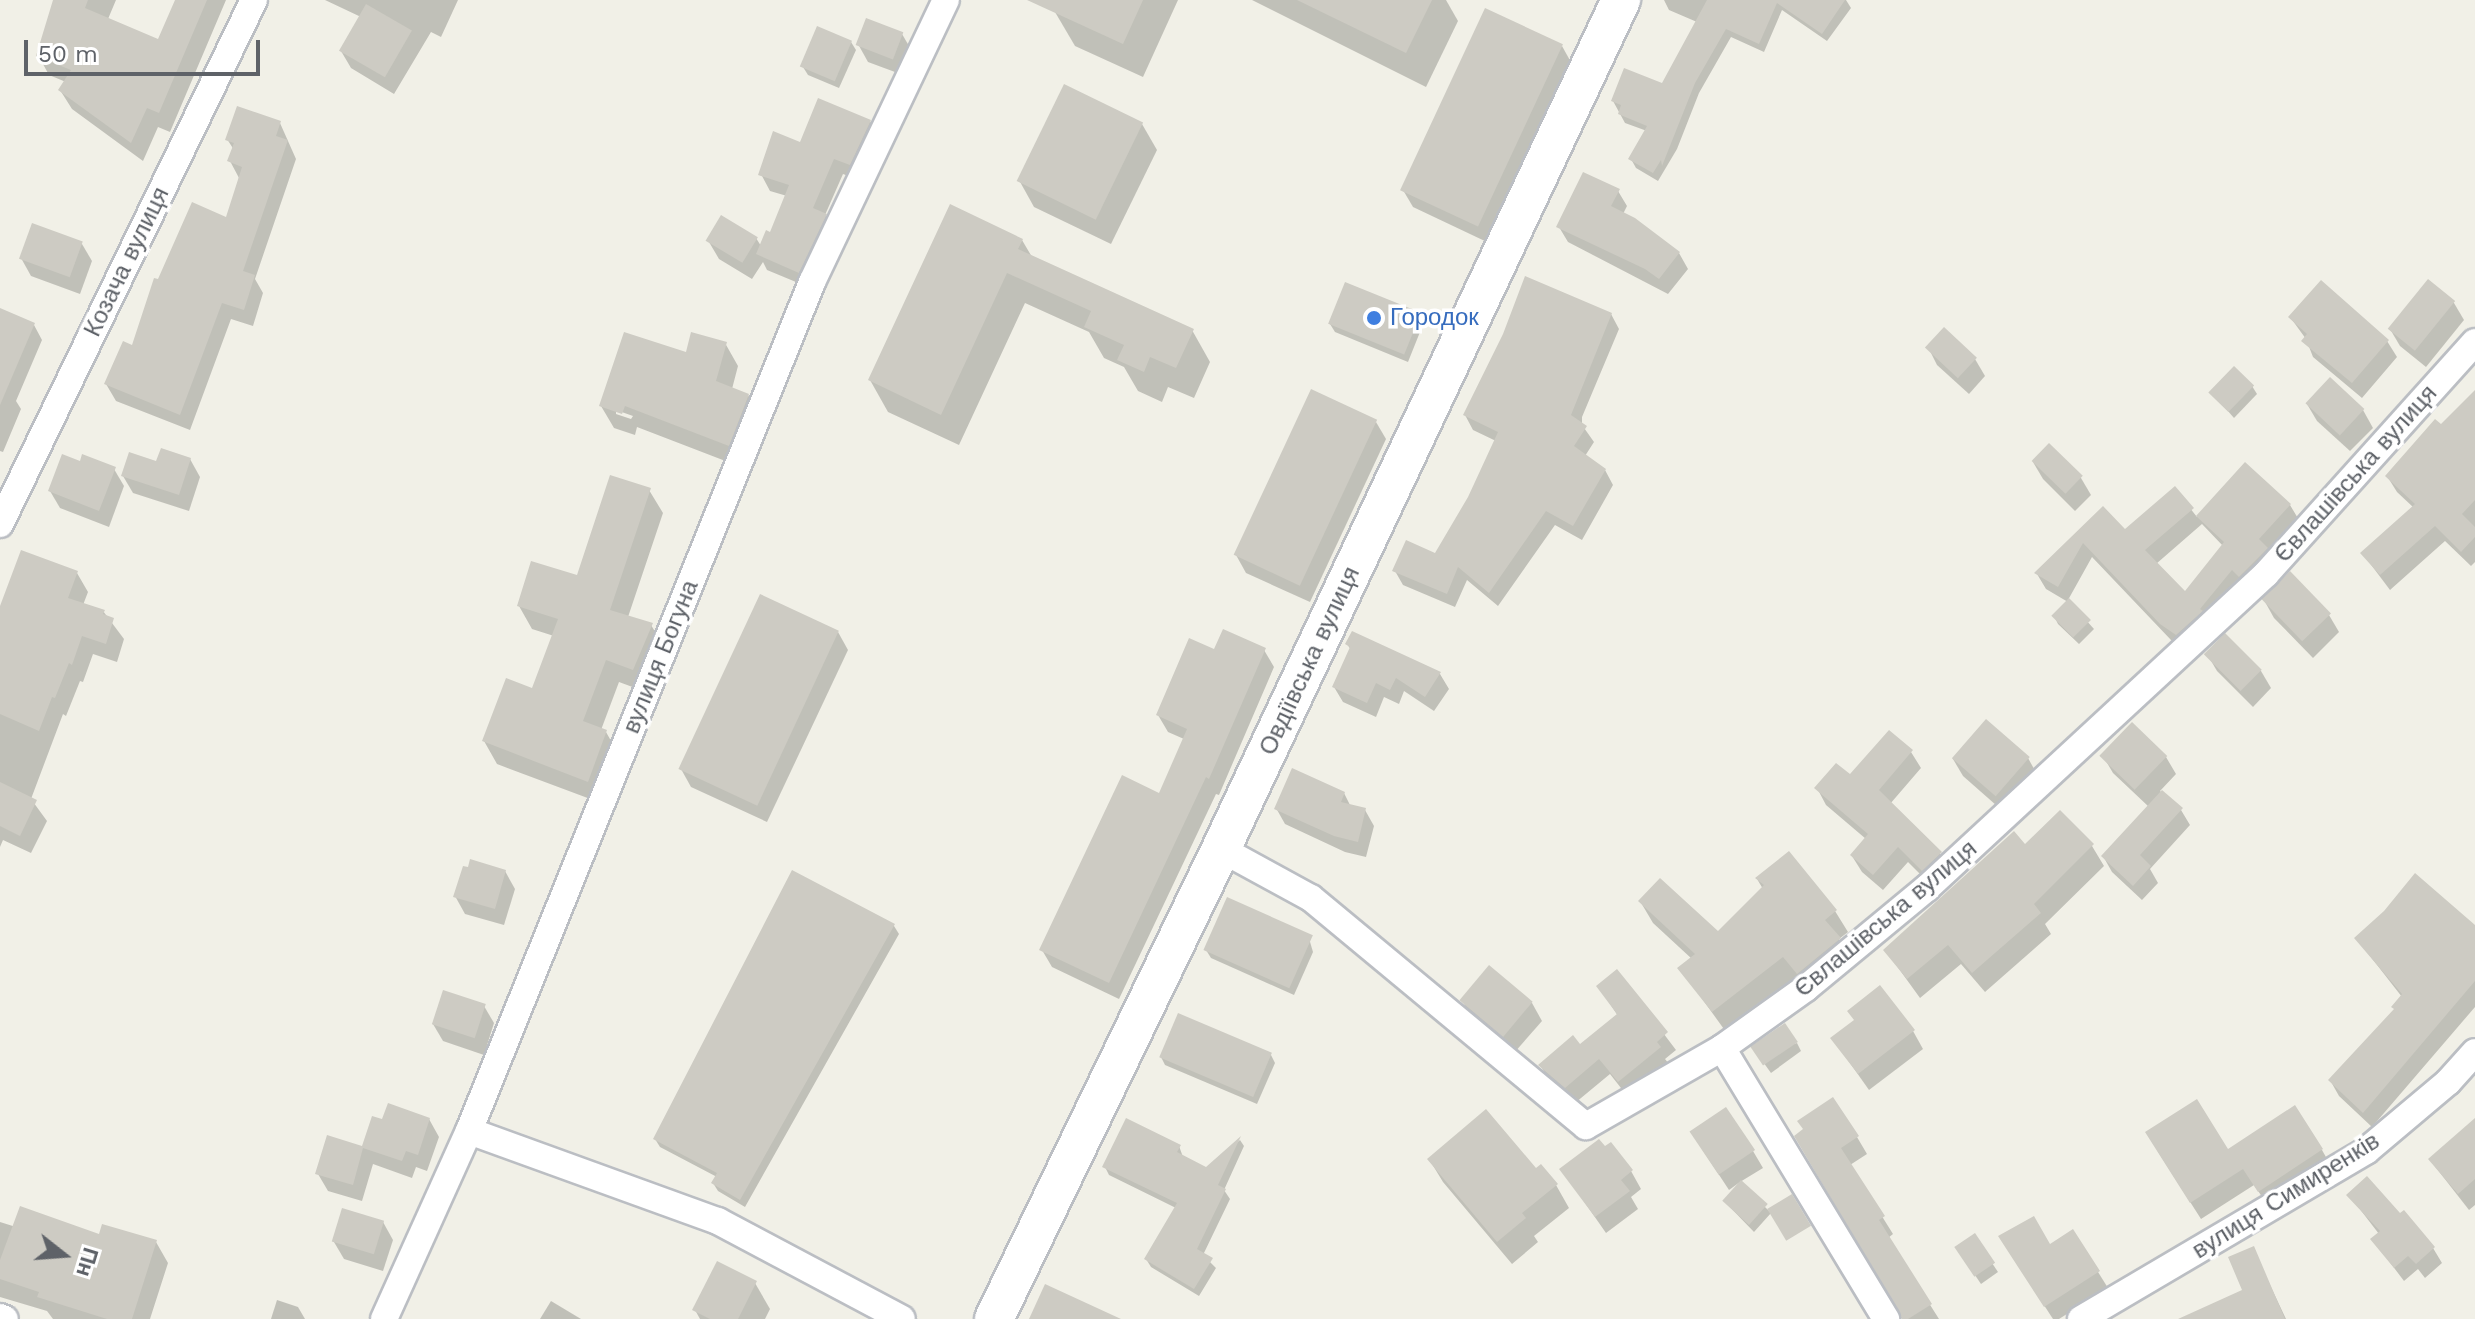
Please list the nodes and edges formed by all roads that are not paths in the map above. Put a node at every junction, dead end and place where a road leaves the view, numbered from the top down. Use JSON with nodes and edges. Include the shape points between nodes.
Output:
{"nodes":[{"id":1,"x":254,"y":0,"type":"edge"},
{"id":2,"x":946,"y":0,"type":"edge"},
{"id":3,"x":1621,"y":0,"type":"edge"},
{"id":4,"x":2475,"y":342,"type":"edge"},
{"id":5,"x":0,"y":524,"type":"edge"},
{"id":6,"x":1221,"y":849,"type":"junction"},
{"id":7,"x":1722,"y":1048,"type":"junction"},
{"id":8,"x":2475,"y":1052,"type":"edge"},
{"id":9,"x":469,"y":1131,"type":"junction"},
{"id":10,"x":384,"y":1319,"type":"edge"},
{"id":11,"x":902,"y":1319,"type":"edge"},
{"id":12,"x":994,"y":1319,"type":"edge"},
{"id":13,"x":1886,"y":1319,"type":"edge"},
{"id":14,"x":2081,"y":1319,"type":"edge"}],
"edges":[{"from":1,"to":5,"type":"street","name":"Козача вулиця"},
{"from":2,"to":9,"type":"street","name":"вулиця Богуна","via":[[812,282]]},
{"from":3,"to":6,"type":"main road","name":"Овдіївська вулиця"},
{"from":4,"to":7,"type":"street","name":"Євлашівська вулиця","via":[[2254,585],[1927,888],[1806,988]]},
{"from":6,"to":7,"type":"street","name":"Євлашівська вулиця","via":[[1311,898],[1586,1126]]},
{"from":6,"to":12,"type":"main road","name":"Овдіївська вулиця"},
{"from":7,"to":13,"type":"street"},
{"from":8,"to":14,"type":"street","name":"вулиця Симиренків","via":[[2448,1082],[2366,1151]]},
{"from":9,"to":10,"type":"street","name":"вулиця Богуна"},
{"from":9,"to":11,"type":"street","via":[[718,1221]]}]}
